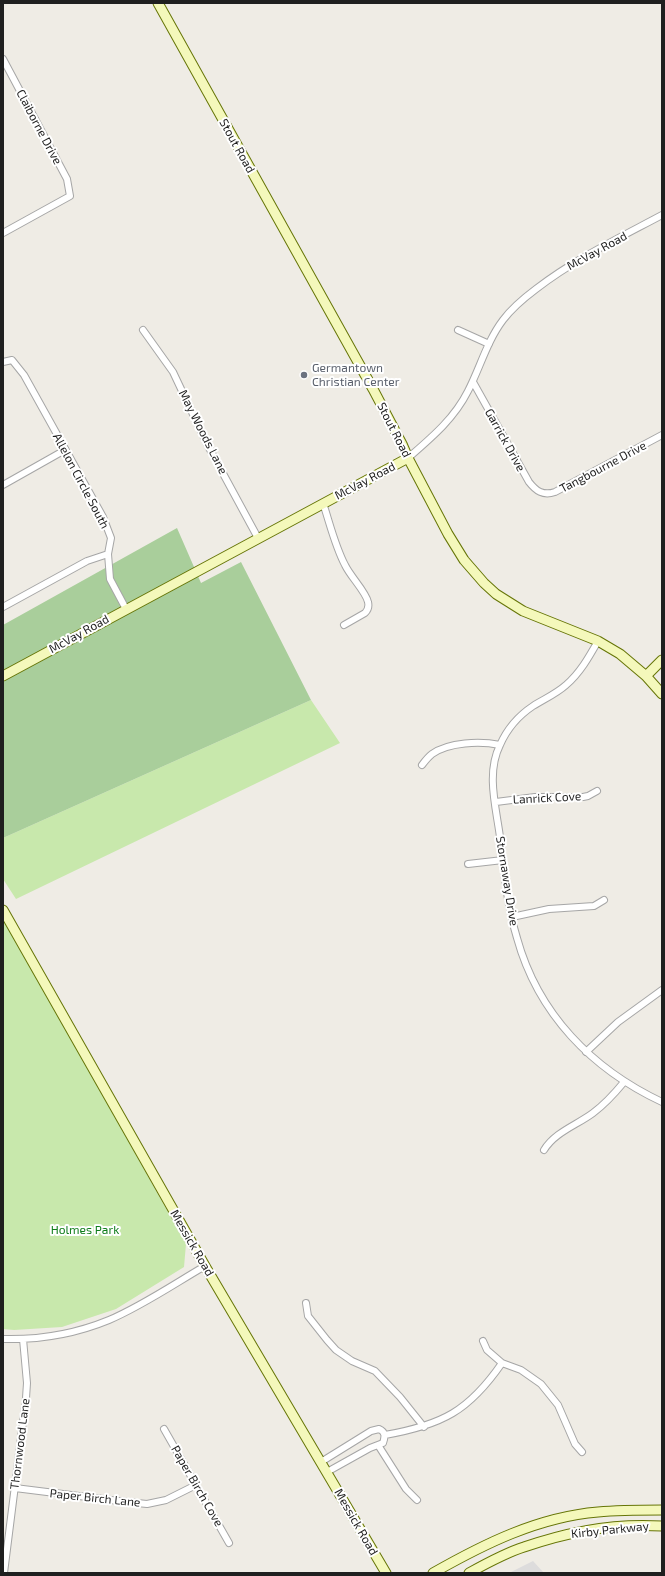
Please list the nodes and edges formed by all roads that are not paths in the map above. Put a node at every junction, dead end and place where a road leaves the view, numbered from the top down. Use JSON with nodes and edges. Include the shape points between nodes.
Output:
{"nodes":[{"id":1,"x":158,"y":3,"type":"edge"},
{"id":2,"x":3,"y":59,"type":"edge"},
{"id":3,"x":662,"y":215,"type":"edge"},
{"id":4,"x":3,"y":233,"type":"edge"},
{"id":5,"x":143,"y":330,"type":"dead end"},
{"id":6,"x":458,"y":330,"type":"dead end"},
{"id":7,"x":489,"y":344,"type":"junction"},
{"id":8,"x":3,"y":362,"type":"edge"},
{"id":9,"x":473,"y":382,"type":"junction"},
{"id":10,"x":662,"y":435,"type":"edge"},
{"id":11,"x":65,"y":450,"type":"junction"},
{"id":12,"x":408,"y":458,"type":"junction"},
{"id":13,"x":3,"y":485,"type":"edge"},
{"id":14,"x":544,"y":494,"type":"joint"},
{"id":15,"x":324,"y":503,"type":"junction"},
{"id":16,"x":258,"y":538,"type":"junction"},
{"id":17,"x":108,"y":554,"type":"junction"},
{"id":18,"x":3,"y":607,"type":"edge"},
{"id":19,"x":126,"y":609,"type":"junction"},
{"id":20,"x":344,"y":625,"type":"dead end"},
{"id":21,"x":598,"y":642,"type":"junction"},
{"id":22,"x":662,"y":660,"type":"edge"},
{"id":23,"x":3,"y":676,"type":"edge"},
{"id":24,"x":646,"y":676,"type":"junction"},
{"id":25,"x":662,"y":694,"type":"edge"},
{"id":26,"x":500,"y":745,"type":"junction"},
{"id":27,"x":422,"y":766,"type":"dead end"},
{"id":28,"x":597,"y":791,"type":"dead end"},
{"id":29,"x":496,"y":802,"type":"junction"},
{"id":30,"x":503,"y":860,"type":"junction"},
{"id":31,"x":468,"y":864,"type":"dead end"},
{"id":32,"x":604,"y":900,"type":"dead end"},
{"id":33,"x":3,"y":910,"type":"edge"},
{"id":34,"x":512,"y":917,"type":"junction"},
{"id":35,"x":662,"y":990,"type":"edge"},
{"id":36,"x":586,"y":1052,"type":"junction"},
{"id":37,"x":624,"y":1082,"type":"junction"},
{"id":38,"x":662,"y":1102,"type":"edge"},
{"id":39,"x":544,"y":1150,"type":"dead end"},
{"id":40,"x":205,"y":1266,"type":"junction"},
{"id":41,"x":306,"y":1303,"type":"dead end"},
{"id":42,"x":3,"y":1339,"type":"edge"},
{"id":43,"x":22,"y":1339,"type":"junction"},
{"id":44,"x":483,"y":1341,"type":"dead end"},
{"id":45,"x":502,"y":1363,"type":"junction"},
{"id":46,"x":424,"y":1427,"type":"junction"},
{"id":47,"x":164,"y":1429,"type":"dead end"},
{"id":48,"x":385,"y":1435,"type":"junction"},
{"id":49,"x":378,"y":1446,"type":"junction"},
{"id":50,"x":582,"y":1452,"type":"dead end"},
{"id":51,"x":320,"y":1462,"type":"junction"},
{"id":52,"x":327,"y":1472,"type":"junction"},
{"id":53,"x":196,"y":1486,"type":"junction"},
{"id":54,"x":15,"y":1488,"type":"junction"},
{"id":55,"x":417,"y":1500,"type":"dead end"},
{"id":56,"x":662,"y":1510,"type":"edge"},
{"id":57,"x":662,"y":1526,"type":"edge"},
{"id":58,"x":229,"y":1543,"type":"dead end"},
{"id":59,"x":4,"y":1573,"type":"edge"},
{"id":60,"x":386,"y":1573,"type":"edge"},
{"id":61,"x":433,"y":1573,"type":"edge"},
{"id":62,"x":469,"y":1573,"type":"edge"}],
"edges":[{"from":1,"to":12,"type":"street","name":"Stout Road","via":[[373,389]]},
{"from":2,"to":4,"type":"street","name":"Claiborne Drive","via":[[68,179],[70,196]]},
{"from":3,"to":7,"type":"street","name":"McVay Road","via":[[580,259],[544,283],[508,313]]},
{"from":5,"to":16,"type":"street","name":"May Woods Lane","via":[[173,372],[207,444]]},
{"from":6,"to":7,"type":"street"},
{"from":7,"to":9,"type":"street","name":"McVay Road"},
{"from":8,"to":11,"type":"street","name":"Allelon Circle South","via":[[12,360],[24,375]]},
{"from":9,"to":12,"type":"street","name":"McVay Road","via":[[448,421]]},
{"from":9,"to":14,"type":"street","name":"Garrick Drive","via":[[529,482],[538,492]]},
{"from":10,"to":14,"type":"street","name":"Tangbourne Drive","via":[[555,492]]},
{"from":11,"to":13,"type":"street"},
{"from":11,"to":17,"type":"street","name":"Allelon Circle South","via":[[103,517],[111,538]]},
{"from":12,"to":15,"type":"street","name":"McVay Road"},
{"from":12,"to":21,"type":"street","name":"Stout Road","via":[[456,547],[484,583],[523,612]]},
{"from":15,"to":16,"type":"street","name":"McVay Road"},
{"from":15,"to":20,"type":"street","via":[[342,560],[369,603],[365,613]]},
{"from":16,"to":19,"type":"street","name":"McVay Road"},
{"from":17,"to":18,"type":"street","via":[[87,561]]},
{"from":17,"to":19,"type":"street","name":"Allelon Circle South","via":[[110,578]]},
{"from":19,"to":23,"type":"street","name":"McVay Road"},
{"from":21,"to":24,"type":"street","name":"Stout Road","via":[[620,654]]},
{"from":21,"to":26,"type":"street","name":"Stornaway Drive","via":[[575,676],[559,691],[520,717],[511,726]]},
{"from":22,"to":24,"type":"street"},
{"from":24,"to":25,"type":"street","name":"Stout Road"},
{"from":26,"to":27,"type":"street","via":[[482,743],[443,748],[431,755]]},
{"from":26,"to":29,"type":"street","name":"Stornaway Drive","via":[[493,774]]},
{"from":28,"to":29,"type":"street","name":"Lanrick Cove","via":[[583,797],[535,797]]},
{"from":29,"to":30,"type":"street","name":"Stornaway Drive"},
{"from":30,"to":31,"type":"street"},
{"from":30,"to":34,"type":"street","name":"Stornaway Drive"},
{"from":32,"to":34,"type":"street","via":[[594,906],[549,909]]},
{"from":33,"to":40,"type":"street","name":"Messick Road"},
{"from":34,"to":36,"type":"street","name":"Stornaway Drive","via":[[522,954],[535,985],[563,1026]]},
{"from":35,"to":36,"type":"street","via":[[622,1018]]},
{"from":36,"to":37,"type":"street","name":"Stornaway Drive"},
{"from":37,"to":38,"type":"street","name":"Stornaway Drive"},
{"from":37,"to":39,"type":"street","via":[[600,1107],[551,1140]]},
{"from":40,"to":43,"type":"street","via":[[109,1320],[66,1333]]},
{"from":40,"to":51,"type":"street","name":"Messick Road"},
{"from":41,"to":46,"type":"street","via":[[308,1316],[336,1350],[374,1371],[400,1397]]},
{"from":42,"to":43,"type":"street"},
{"from":43,"to":54,"type":"street","name":"Thornwood Lane","via":[[27,1383]]},
{"from":44,"to":45,"type":"street","via":[[487,1350]]},
{"from":45,"to":46,"type":"street","via":[[465,1406]]},
{"from":45,"to":50,"type":"street","via":[[521,1370],[541,1384],[558,1404],[574,1444]]},
{"from":46,"to":48,"type":"street"},
{"from":47,"to":53,"type":"street","name":"Paper Birch Cove"},
{"from":48,"to":49,"type":"street","via":[[383,1444]]},
{"from":48,"to":51,"type":"street","via":[[379,1429],[371,1431]]},
{"from":49,"to":52,"type":"street"},
{"from":49,"to":55,"type":"street","via":[[410,1495]]},
{"from":51,"to":52,"type":"street","name":"Messick Road"},
{"from":52,"to":60,"type":"street","name":"Messick Road"},
{"from":53,"to":54,"type":"street","name":"Paper Birch Lane","via":[[166,1500],[147,1504]]},
{"from":53,"to":58,"type":"street","name":"Paper Birch Cove"},
{"from":54,"to":59,"type":"street","name":"Thornwood Lane"},
{"from":56,"to":61,"type":"street","name":"Kirby Parkway","via":[[597,1512],[558,1519],[488,1543]]},
{"from":57,"to":62,"type":"street","name":"Kirby Parkway","via":[[604,1528],[571,1533],[524,1547]]}]}
